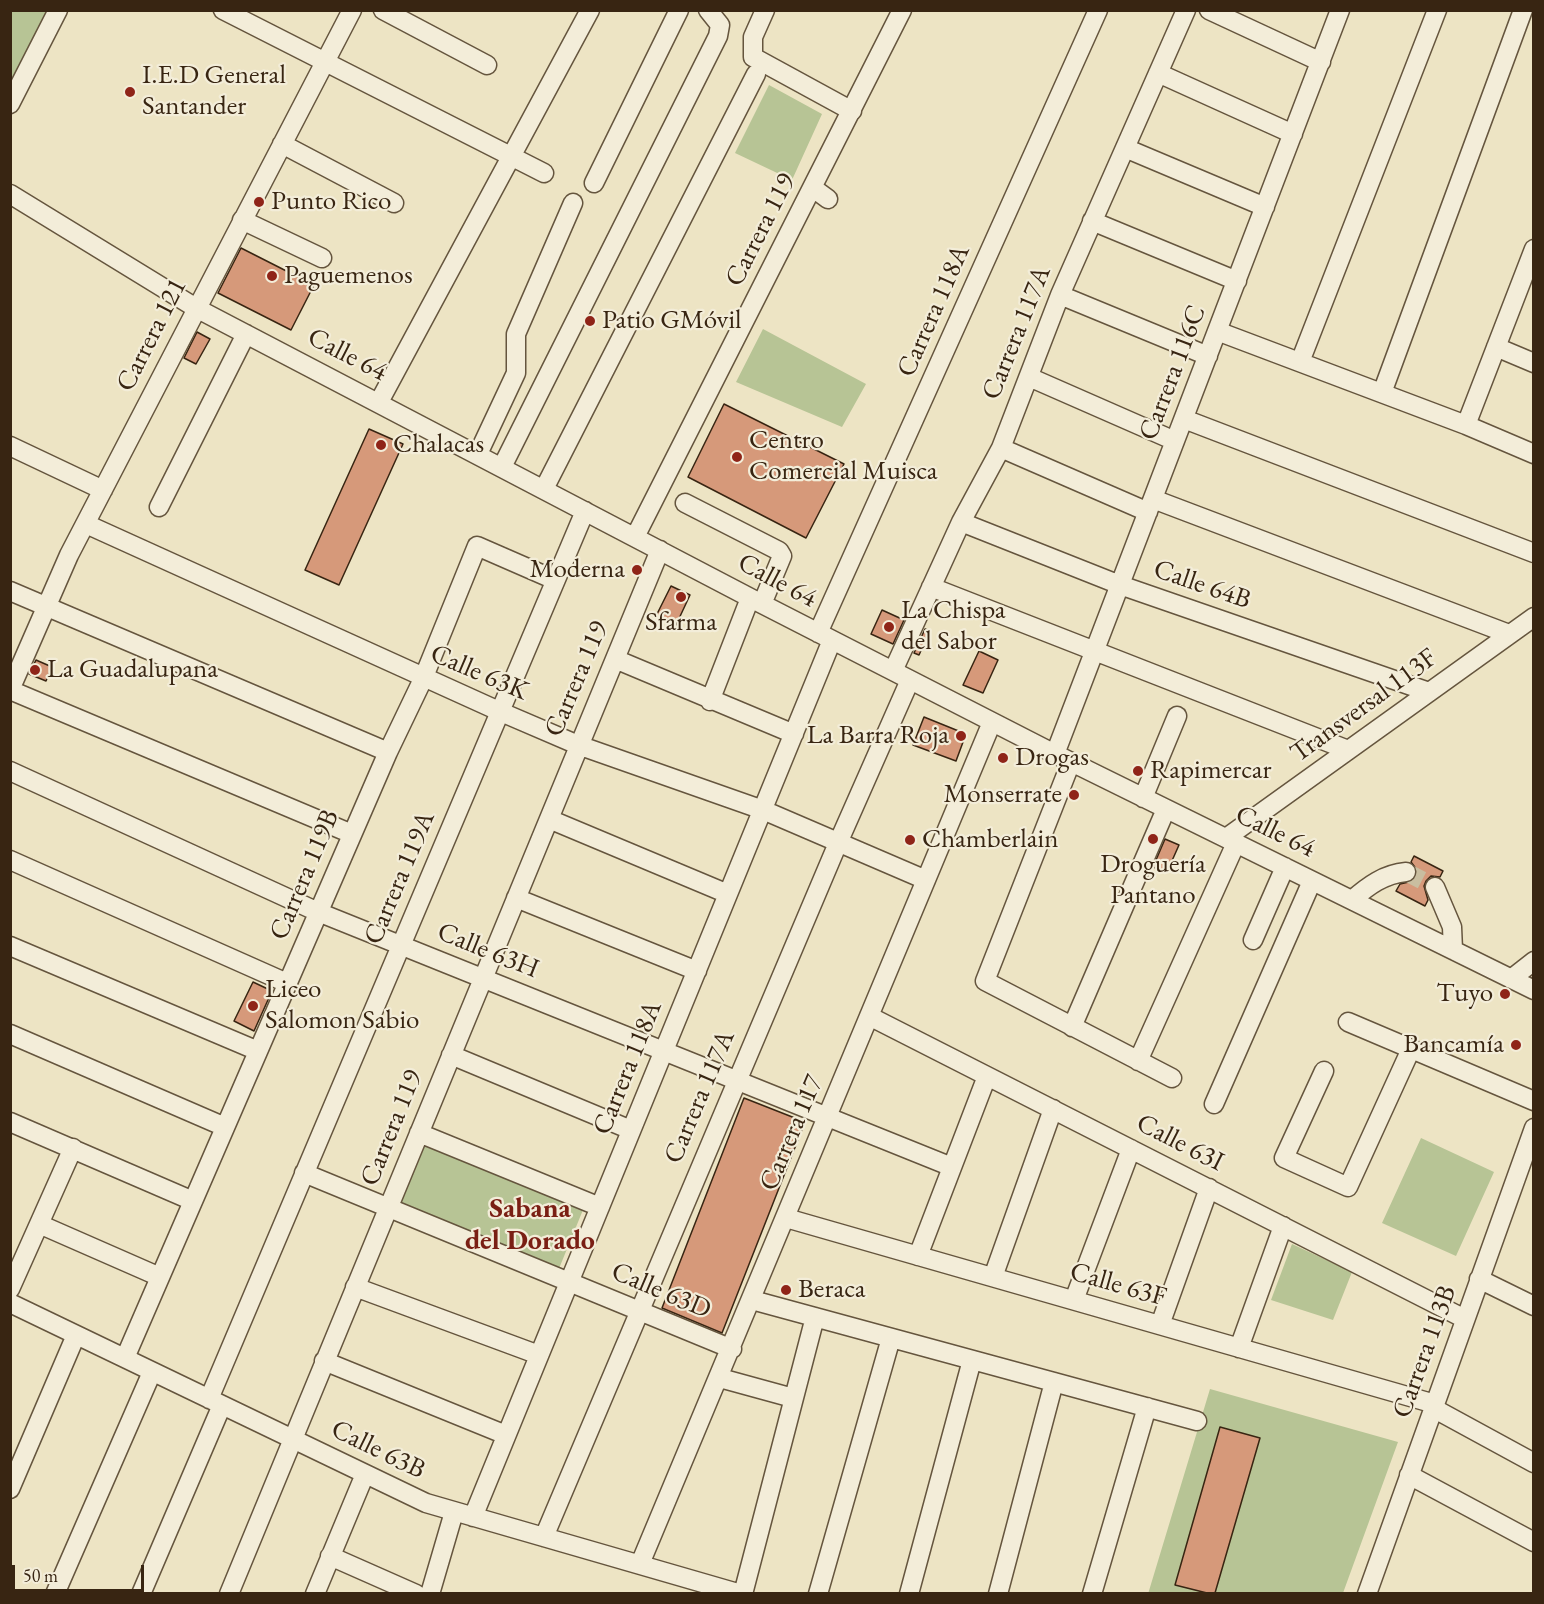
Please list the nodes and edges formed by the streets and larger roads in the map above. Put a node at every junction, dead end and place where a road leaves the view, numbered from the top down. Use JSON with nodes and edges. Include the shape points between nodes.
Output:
{"nodes":[{"id":1,"x":58,"y":10,"type":"edge"},
{"id":2,"x":223,"y":10,"type":"edge"},
{"id":3,"x":352,"y":10,"type":"edge"},
{"id":4,"x":383,"y":10,"type":"edge"},
{"id":5,"x":590,"y":10,"type":"edge"},
{"id":6,"x":679,"y":10,"type":"edge"},
{"id":7,"x":708,"y":10,"type":"edge"},
{"id":8,"x":765,"y":10,"type":"edge"},
{"id":9,"x":902,"y":10,"type":"edge"},
{"id":10,"x":1098,"y":10,"type":"edge"},
{"id":11,"x":1186,"y":10,"type":"edge"},
{"id":12,"x":1209,"y":10,"type":"edge"},
{"id":13,"x":1341,"y":10,"type":"edge"},
{"id":14,"x":1437,"y":10,"type":"edge"},
{"id":15,"x":1523,"y":10,"type":"edge"},
{"id":16,"x":325,"y":62,"type":"junction"},
{"id":17,"x":1321,"y":62,"type":"junction"},
{"id":18,"x":487,"y":65,"type":"dead end"},
{"id":19,"x":754,"y":66,"type":"junction"},
{"id":20,"x":1158,"y":73,"type":"junction"},
{"id":21,"x":10,"y":104,"type":"edge"},
{"id":22,"x":852,"y":123,"type":"junction"},
{"id":23,"x":1293,"y":134,"type":"junction"},
{"id":24,"x":282,"y":144,"type":"junction"},
{"id":25,"x":1125,"y":148,"type":"junction"},
{"id":26,"x":511,"y":156,"type":"junction"},
{"id":27,"x":544,"y":173,"type":"dead end"},
{"id":28,"x":594,"y":183,"type":"dead end"},
{"id":29,"x":813,"y":188,"type":"junction"},
{"id":30,"x":10,"y":194,"type":"edge"},
{"id":31,"x":828,"y":199,"type":"dead end"},
{"id":32,"x":394,"y":203,"type":"dead end"},
{"id":33,"x":573,"y":203,"type":"dead end"},
{"id":34,"x":1265,"y":207,"type":"junction"},
{"id":35,"x":242,"y":220,"type":"junction"},
{"id":36,"x":1092,"y":221,"type":"junction"},
{"id":37,"x":322,"y":258,"type":"dead end"},
{"id":38,"x":1532,"y":260,"type":"edge"},
{"id":39,"x":1237,"y":280,"type":"junction"},
{"id":40,"x":1060,"y":295,"type":"junction"},
{"id":41,"x":196,"y":308,"type":"junction"},
{"id":42,"x":1218,"y":331,"type":"junction"},
{"id":43,"x":246,"y":334,"type":"junction"},
{"id":44,"x":1496,"y":347,"type":"junction"},
{"id":45,"x":1208,"y":356,"type":"junction"},
{"id":46,"x":1300,"y":362,"type":"junction"},
{"id":47,"x":1533,"y":363,"type":"edge"},
{"id":48,"x":1029,"y":377,"type":"junction"},
{"id":49,"x":1382,"y":393,"type":"junction"},
{"id":50,"x":379,"y":402,"type":"junction"},
{"id":51,"x":1184,"y":419,"type":"junction"},
{"id":52,"x":1466,"y":425,"type":"junction"},
{"id":53,"x":1175,"y":441,"type":"junction"},
{"id":54,"x":10,"y":446,"type":"edge"},
{"id":55,"x":1001,"y":447,"type":"junction"},
{"id":56,"x":478,"y":454,"type":"junction"},
{"id":57,"x":1533,"y":454,"type":"edge"},
{"id":58,"x":502,"y":467,"type":"junction"},
{"id":59,"x":544,"y":489,"type":"junction"},
{"id":60,"x":103,"y":490,"type":"junction"},
{"id":61,"x":685,"y":503,"type":"dead end"},
{"id":62,"x":1151,"y":506,"type":"junction"},
{"id":63,"x":159,"y":507,"type":"dead end"},
{"id":64,"x":585,"y":510,"type":"junction"},
{"id":65,"x":961,"y":522,"type":"junction"},
{"id":66,"x":86,"y":524,"type":"junction"},
{"id":67,"x":635,"y":537,"type":"junction"},
{"id":68,"x":660,"y":550,"type":"junction"},
{"id":69,"x":1533,"y":553,"type":"edge"},
{"id":70,"x":555,"y":580,"type":"junction"},
{"id":71,"x":1120,"y":585,"type":"junction"},
{"id":72,"x":931,"y":587,"type":"junction"},
{"id":73,"x":10,"y":591,"type":"edge"},
{"id":74,"x":756,"y":601,"type":"junction"},
{"id":75,"x":47,"y":606,"type":"junction"},
{"id":76,"x":1533,"y":616,"type":"edge"},
{"id":77,"x":1509,"y":634,"type":"junction"},
{"id":78,"x":825,"y":637,"type":"junction"},
{"id":79,"x":1095,"y":652,"type":"junction"},
{"id":80,"x":615,"y":659,"type":"junction"},
{"id":81,"x":893,"y":672,"type":"junction"},
{"id":82,"x":423,"y":679,"type":"junction"},
{"id":83,"x":910,"y":680,"type":"junction"},
{"id":84,"x":10,"y":690,"type":"edge"},
{"id":85,"x":1428,"y":692,"type":"junction"},
{"id":86,"x":710,"y":701,"type":"junction"},
{"id":87,"x":501,"y":712,"type":"junction"},
{"id":88,"x":1177,"y":716,"type":"dead end"},
{"id":89,"x":992,"y":722,"type":"junction"},
{"id":90,"x":794,"y":734,"type":"junction"},
{"id":91,"x":578,"y":744,"type":"junction"},
{"id":92,"x":1348,"y":750,"type":"junction"},
{"id":93,"x":388,"y":752,"type":"junction"},
{"id":94,"x":1063,"y":758,"type":"junction"},
{"id":95,"x":10,"y":771,"type":"edge"},
{"id":96,"x":1143,"y":798,"type":"junction"},
{"id":97,"x":1166,"y":809,"type":"junction"},
{"id":98,"x":763,"y":810,"type":"junction"},
{"id":99,"x":549,"y":819,"type":"junction"},
{"id":100,"x":352,"y":834,"type":"junction"},
{"id":101,"x":1231,"y":841,"type":"junction"},
{"id":102,"x":838,"y":843,"type":"junction"},
{"id":103,"x":10,"y":860,"type":"edge"},
{"id":104,"x":1285,"y":867,"type":"junction"},
{"id":105,"x":1406,"y":872,"type":"tunnel mouth"},
{"id":106,"x":926,"y":880,"type":"junction"},
{"id":107,"x":1312,"y":881,"type":"junction"},
{"id":108,"x":1435,"y":887,"type":"tunnel mouth"},
{"id":109,"x":728,"y":894,"type":"junction"},
{"id":110,"x":516,"y":898,"type":"junction"},
{"id":111,"x":1352,"y":900,"type":"junction"},
{"id":112,"x":318,"y":912,"type":"junction"},
{"id":113,"x":1253,"y":940,"type":"dead end"},
{"id":114,"x":401,"y":945,"type":"junction"},
{"id":115,"x":10,"y":946,"type":"edge"},
{"id":116,"x":1453,"y":950,"type":"junction"},
{"id":117,"x":1533,"y":961,"type":"edge"},
{"id":118,"x":697,"y":971,"type":"junction"},
{"id":119,"x":483,"y":979,"type":"junction"},
{"id":120,"x":1511,"y":979,"type":"junction"},
{"id":121,"x":287,"y":983,"type":"junction"},
{"id":122,"x":1533,"y":990,"type":"edge"},
{"id":123,"x":870,"y":1016,"type":"junction"},
{"id":124,"x":1348,"y":1022,"type":"dead end"},
{"id":125,"x":1072,"y":1027,"type":"junction"},
{"id":126,"x":10,"y":1034,"type":"edge"},
{"id":127,"x":1412,"y":1049,"type":"junction"},
{"id":128,"x":258,"y":1051,"type":"junction"},
{"id":129,"x":664,"y":1051,"type":"junction"},
{"id":130,"x":451,"y":1055,"type":"junction"},
{"id":131,"x":1138,"y":1061,"type":"junction"},
{"id":132,"x":1324,"y":1071,"type":"dead end"},
{"id":133,"x":987,"y":1076,"type":"junction"},
{"id":134,"x":1172,"y":1078,"type":"dead end"},
{"id":135,"x":736,"y":1081,"type":"junction"},
{"id":136,"x":1533,"y":1101,"type":"edge"},
{"id":137,"x":1214,"y":1104,"type":"dead end"},
{"id":138,"x":1053,"y":1109,"type":"junction"},
{"id":139,"x":828,"y":1118,"type":"junction"},
{"id":140,"x":10,"y":1122,"type":"edge"},
{"id":141,"x":225,"y":1127,"type":"junction"},
{"id":142,"x":1533,"y":1128,"type":"edge"},
{"id":143,"x":632,"y":1130,"type":"junction"},
{"id":144,"x":419,"y":1133,"type":"junction"},
{"id":145,"x":73,"y":1149,"type":"junction"},
{"id":146,"x":1131,"y":1149,"type":"junction"},
{"id":147,"x":952,"y":1167,"type":"junction"},
{"id":148,"x":304,"y":1173,"type":"junction"},
{"id":149,"x":1209,"y":1188,"type":"junction"},
{"id":150,"x":193,"y":1201,"type":"junction"},
{"id":151,"x":600,"y":1207,"type":"junction"},
{"id":152,"x":388,"y":1209,"type":"junction"},
{"id":153,"x":786,"y":1218,"type":"junction"},
{"id":154,"x":39,"y":1224,"type":"junction"},
{"id":155,"x":1283,"y":1226,"type":"junction"},
{"id":156,"x":918,"y":1256,"type":"junction"},
{"id":157,"x":160,"y":1277,"type":"junction"},
{"id":158,"x":993,"y":1277,"type":"junction"},
{"id":159,"x":1479,"y":1279,"type":"junction"},
{"id":160,"x":569,"y":1281,"type":"junction"},
{"id":161,"x":356,"y":1287,"type":"junction"},
{"id":162,"x":10,"y":1289,"type":"edge"},
{"id":163,"x":752,"y":1300,"type":"junction"},
{"id":164,"x":1074,"y":1300,"type":"junction"},
{"id":165,"x":10,"y":1303,"type":"edge"},
{"id":166,"x":1533,"y":1306,"type":"edge"},
{"id":167,"x":638,"y":1312,"type":"junction"},
{"id":168,"x":815,"y":1317,"type":"junction"},
{"id":169,"x":1465,"y":1319,"type":"junction"},
{"id":170,"x":1160,"y":1325,"type":"junction"},
{"id":171,"x":76,"y":1335,"type":"junction"},
{"id":172,"x":891,"y":1338,"type":"junction"},
{"id":173,"x":1239,"y":1348,"type":"junction"},
{"id":174,"x":732,"y":1349,"type":"junction"},
{"id":175,"x":539,"y":1355,"type":"junction"},
{"id":176,"x":125,"y":1358,"type":"junction"},
{"id":177,"x":972,"y":1360,"type":"junction"},
{"id":178,"x":324,"y":1362,"type":"junction"},
{"id":179,"x":152,"y":1372,"type":"junction"},
{"id":180,"x":720,"y":1378,"type":"junction"},
{"id":181,"x":1054,"y":1382,"type":"junction"},
{"id":182,"x":793,"y":1398,"type":"junction"},
{"id":183,"x":215,"y":1402,"type":"junction"},
{"id":184,"x":1434,"y":1406,"type":"junction"},
{"id":185,"x":1147,"y":1407,"type":"junction"},
{"id":186,"x":1197,"y":1421,"type":"dead end"},
{"id":187,"x":506,"y":1435,"type":"junction"},
{"id":188,"x":292,"y":1439,"type":"junction"},
{"id":189,"x":1533,"y":1463,"type":"edge"},
{"id":190,"x":364,"y":1474,"type":"junction"},
{"id":191,"x":1409,"y":1475,"type":"junction"},
{"id":192,"x":10,"y":1489,"type":"edge"},
{"id":193,"x":454,"y":1512,"type":"junction"},
{"id":194,"x":473,"y":1517,"type":"junction"},
{"id":195,"x":544,"y":1537,"type":"junction"},
{"id":196,"x":1533,"y":1542,"type":"edge"},
{"id":197,"x":330,"y":1556,"type":"junction"},
{"id":198,"x":639,"y":1564,"type":"junction"},
{"id":199,"x":55,"y":1593,"type":"edge"},
{"id":200,"x":141,"y":1593,"type":"edge"},
{"id":201,"x":228,"y":1593,"type":"edge"},
{"id":202,"x":315,"y":1593,"type":"edge"},
{"id":203,"x":416,"y":1593,"type":"edge"},
{"id":204,"x":430,"y":1593,"type":"edge"},
{"id":205,"x":742,"y":1593,"type":"edge"},
{"id":206,"x":818,"y":1593,"type":"edge"},
{"id":207,"x":909,"y":1593,"type":"edge"},
{"id":208,"x":998,"y":1593,"type":"edge"},
{"id":209,"x":1092,"y":1593,"type":"edge"},
{"id":210,"x":1367,"y":1593,"type":"edge"}],
"edges":[{"from":1,"to":21,"type":"street"},
{"from":2,"to":16,"type":"street"},
{"from":3,"to":16,"type":"street","name":"Carrera 121"},
{"from":4,"to":18,"type":"street"},
{"from":5,"to":26,"type":"street"},
{"from":6,"to":28,"type":"street"},
{"from":7,"to":58,"type":"street","via":[[720,25],[718,36]]},
{"from":8,"to":19,"type":"street","via":[[753,37]]},
{"from":9,"to":22,"type":"street","name":"Carrera 119"},
{"from":10,"to":78,"type":"street","name":"Carrera 118A"},
{"from":11,"to":20,"type":"street","name":"Carrera 117A"},
{"from":12,"to":17,"type":"street"},
{"from":13,"to":17,"type":"street","name":"Carrera 116C"},
{"from":14,"to":46,"type":"street"},
{"from":15,"to":49,"type":"street"},
{"from":16,"to":24,"type":"street","name":"Carrera 121"},
{"from":16,"to":26,"type":"street"},
{"from":17,"to":23,"type":"street","name":"Carrera 116C"},
{"from":19,"to":22,"type":"street"},
{"from":19,"to":59,"type":"street"},
{"from":20,"to":23,"type":"street"},
{"from":20,"to":25,"type":"street","name":"Carrera 117A"},
{"from":22,"to":29,"type":"street","name":"Carrera 119"},
{"from":23,"to":34,"type":"street","name":"Carrera 116C"},
{"from":24,"to":32,"type":"street"},
{"from":24,"to":35,"type":"street","name":"Carrera 121"},
{"from":25,"to":34,"type":"street"},
{"from":25,"to":36,"type":"street","name":"Carrera 117A"},
{"from":26,"to":27,"type":"street"},
{"from":26,"to":50,"type":"street"},
{"from":29,"to":31,"type":"street"},
{"from":29,"to":67,"type":"street","name":"Carrera 119"},
{"from":30,"to":41,"type":"street","name":"Calle 64"},
{"from":33,"to":56,"type":"street","via":[[516,334],[516,372]]},
{"from":34,"to":39,"type":"street","name":"Carrera 116C"},
{"from":35,"to":37,"type":"street"},
{"from":35,"to":41,"type":"street","name":"Carrera 121"},
{"from":36,"to":39,"type":"street"},
{"from":36,"to":40,"type":"street","name":"Carrera 117A"},
{"from":38,"to":44,"type":"street"},
{"from":39,"to":42,"type":"street","name":"Carrera 116C"},
{"from":40,"to":45,"type":"street"},
{"from":40,"to":48,"type":"street","name":"Carrera 117A"},
{"from":41,"to":43,"type":"street","name":"Calle 64"},
{"from":41,"to":60,"type":"street","name":"Carrera 121"},
{"from":42,"to":45,"type":"street","name":"Carrera 116C"},
{"from":42,"to":46,"type":"street"},
{"from":43,"to":50,"type":"street","name":"Calle 64"},
{"from":43,"to":63,"type":"street"},
{"from":44,"to":47,"type":"street"},
{"from":44,"to":52,"type":"street"},
{"from":45,"to":51,"type":"street","name":"Carrera 116C"},
{"from":46,"to":49,"type":"street"},
{"from":48,"to":53,"type":"street"},
{"from":48,"to":55,"type":"street","name":"Carrera 117A"},
{"from":49,"to":52,"type":"street"},
{"from":50,"to":56,"type":"street","name":"Calle 64"},
{"from":51,"to":53,"type":"street","name":"Carrera 116C"},
{"from":51,"to":69,"type":"street"},
{"from":52,"to":57,"type":"street"},
{"from":53,"to":62,"type":"street","name":"Carrera 116C"},
{"from":54,"to":60,"type":"street"},
{"from":55,"to":62,"type":"street"},
{"from":55,"to":65,"type":"street","name":"Carrera 117A"},
{"from":56,"to":58,"type":"street","name":"Calle 64"},
{"from":58,"to":59,"type":"street","name":"Calle 64"},
{"from":59,"to":64,"type":"street","name":"Calle 64"},
{"from":60,"to":66,"type":"street","name":"Carrera 121"},
{"from":61,"to":74,"type":"street","via":[[782,555],[779,567]]},
{"from":62,"to":71,"type":"street","name":"Carrera 116C"},
{"from":62,"to":77,"type":"street"},
{"from":64,"to":67,"type":"street","name":"Calle 64"},
{"from":64,"to":70,"type":"street","name":"Carrera 119A"},
{"from":65,"to":71,"type":"street","name":"Calle 64B"},
{"from":65,"to":72,"type":"street","name":"Carrera 117A"},
{"from":66,"to":75,"type":"street","name":"Carrera 121"},
{"from":66,"to":82,"type":"street","name":"Calle 63K"},
{"from":67,"to":68,"type":"street","name":"Calle 64"},
{"from":68,"to":74,"type":"street","name":"Calle 64"},
{"from":68,"to":80,"type":"street","name":"Carrera 119"},
{"from":70,"to":82,"type":"street","name":"Carrera 119B","via":[[477,546]]},
{"from":70,"to":87,"type":"street","name":"Carrera 119A"},
{"from":71,"to":79,"type":"street","name":"Carrera 116C"},
{"from":71,"to":85,"type":"street","name":"Calle 64B"},
{"from":72,"to":79,"type":"street"},
{"from":72,"to":81,"type":"street","name":"Carrera 117A"},
{"from":73,"to":75,"type":"street"},
{"from":74,"to":78,"type":"street","name":"Calle 64"},
{"from":74,"to":86,"type":"street"},
{"from":75,"to":84,"type":"street","name":"Carrera 121"},
{"from":75,"to":93,"type":"street"},
{"from":76,"to":77,"type":"street","name":"Transversal 113F"},
{"from":77,"to":85,"type":"street","name":"Transversal 113F"},
{"from":78,"to":81,"type":"street","name":"Calle 64"},
{"from":78,"to":90,"type":"street","name":"Carrera 118A"},
{"from":79,"to":92,"type":"street"},
{"from":79,"to":94,"type":"street","name":"Carrera 116C"},
{"from":80,"to":86,"type":"street"},
{"from":80,"to":91,"type":"street","name":"Carrera 119"},
{"from":81,"to":83,"type":"street","name":"Calle 64"},
{"from":82,"to":87,"type":"street","name":"Calle 63K"},
{"from":82,"to":93,"type":"street","name":"Carrera 119B"},
{"from":83,"to":89,"type":"street","name":"Calle 64"},
{"from":83,"to":102,"type":"street","name":"Carrera 117A"},
{"from":84,"to":100,"type":"street"},
{"from":85,"to":92,"type":"street","name":"Transversal 113F"},
{"from":86,"to":90,"type":"street"},
{"from":87,"to":91,"type":"street","name":"Calle 63K"},
{"from":87,"to":114,"type":"street","name":"Carrera 119A"},
{"from":88,"to":96,"type":"street"},
{"from":89,"to":94,"type":"street","name":"Calle 64"},
{"from":89,"to":106,"type":"street","name":"Carrera 117"},
{"from":90,"to":98,"type":"street","name":"Carrera 118A"},
{"from":91,"to":98,"type":"street","name":"Calle 63K"},
{"from":91,"to":99,"type":"street","name":"Carrera 119"},
{"from":92,"to":101,"type":"street","name":"Transversal 113F"},
{"from":93,"to":100,"type":"street","name":"Carrera 119B"},
{"from":94,"to":96,"type":"street","name":"Calle 64"},
{"from":94,"to":125,"type":"street","name":"Carrera 116C","via":[[984,981]]},
{"from":95,"to":112,"type":"street","name":"Calle 63H"},
{"from":96,"to":97,"type":"street","name":"Calle 64"},
{"from":97,"to":101,"type":"street","name":"Calle 64"},
{"from":97,"to":125,"type":"street"},
{"from":98,"to":102,"type":"street","name":"Calle 63K"},
{"from":98,"to":109,"type":"street","name":"Carrera 118A"},
{"from":99,"to":109,"type":"street"},
{"from":99,"to":110,"type":"street","name":"Carrera 119"},
{"from":100,"to":112,"type":"street","name":"Carrera 119B"},
{"from":101,"to":104,"type":"street","name":"Calle 64"},
{"from":101,"to":131,"type":"street"},
{"from":102,"to":106,"type":"street","name":"Calle 63K"},
{"from":102,"to":135,"type":"street","name":"Carrera 117A"},
{"from":103,"to":121,"type":"street"},
{"from":104,"to":107,"type":"street","name":"Calle 64"},
{"from":104,"to":113,"type":"street"},
{"from":105,"to":111,"type":"street","via":[[1379,880]]},
{"from":106,"to":123,"type":"street","name":"Carrera 117"},
{"from":107,"to":111,"type":"street","name":"Calle 64"},
{"from":107,"to":137,"type":"street"},
{"from":108,"to":116,"type":"street","via":[[1452,927]]},
{"from":109,"to":118,"type":"street","name":"Carrera 118A"},
{"from":110,"to":118,"type":"street"},
{"from":110,"to":119,"type":"street","name":"Carrera 119"},
{"from":111,"to":116,"type":"street","name":"Calle 64"},
{"from":112,"to":114,"type":"street","name":"Calle 63H"},
{"from":112,"to":121,"type":"street","name":"Carrera 119B"},
{"from":114,"to":119,"type":"street","name":"Calle 63H"},
{"from":114,"to":148,"type":"street","name":"Carrera 119A"},
{"from":115,"to":128,"type":"street"},
{"from":116,"to":120,"type":"street","name":"Calle 64"},
{"from":117,"to":120,"type":"street"},
{"from":118,"to":129,"type":"street","name":"Carrera 118A"},
{"from":119,"to":129,"type":"street","name":"Calle 63H"},
{"from":119,"to":130,"type":"street","name":"Carrera 119"},
{"from":120,"to":122,"type":"street","name":"Calle 64"},
{"from":121,"to":128,"type":"street","name":"Carrera 119B"},
{"from":123,"to":133,"type":"street","name":"Calle 63I"},
{"from":123,"to":139,"type":"street","name":"Carrera 117"},
{"from":124,"to":127,"type":"street"},
{"from":125,"to":131,"type":"street"},
{"from":126,"to":141,"type":"street"},
{"from":127,"to":132,"type":"street","via":[[1348,1187],[1284,1158]]},
{"from":127,"to":136,"type":"street"},
{"from":128,"to":141,"type":"street","name":"Carrera 119B"},
{"from":129,"to":135,"type":"street","name":"Calle 63H"},
{"from":129,"to":143,"type":"street","name":"Carrera 118A"},
{"from":130,"to":143,"type":"street"},
{"from":130,"to":144,"type":"street","name":"Carrera 119"},
{"from":131,"to":134,"type":"street"},
{"from":133,"to":138,"type":"street","name":"Calle 63I"},
{"from":133,"to":147,"type":"street"},
{"from":135,"to":139,"type":"street","name":"Calle 63H"},
{"from":135,"to":167,"type":"street","name":"Carrera 117A"},
{"from":138,"to":146,"type":"street","name":"Calle 63I"},
{"from":138,"to":158,"type":"street"},
{"from":139,"to":147,"type":"street","name":"Calle 63H"},
{"from":139,"to":153,"type":"street","name":"Carrera 117"},
{"from":140,"to":145,"type":"street"},
{"from":141,"to":150,"type":"street","name":"Carrera 119B"},
{"from":142,"to":159,"type":"street","name":"Carrera 113B"},
{"from":143,"to":151,"type":"street","name":"Carrera 118A"},
{"from":144,"to":151,"type":"street"},
{"from":144,"to":152,"type":"street","name":"Carrera 119"},
{"from":145,"to":150,"type":"street"},
{"from":145,"to":154,"type":"street"},
{"from":146,"to":149,"type":"street","name":"Calle 63I"},
{"from":146,"to":164,"type":"street"},
{"from":147,"to":156,"type":"street"},
{"from":148,"to":152,"type":"street","name":"Calle 63D"},
{"from":148,"to":183,"type":"street","name":"Carrera 119A"},
{"from":149,"to":155,"type":"street","name":"Calle 63I"},
{"from":149,"to":170,"type":"street"},
{"from":150,"to":157,"type":"street","name":"Carrera 119B"},
{"from":151,"to":160,"type":"street","name":"Carrera 118A"},
{"from":152,"to":160,"type":"street","name":"Calle 63D"},
{"from":152,"to":161,"type":"street","name":"Carrera 119"},
{"from":153,"to":156,"type":"street","name":"Calle 63F"},
{"from":153,"to":163,"type":"street","name":"Carrera 117"},
{"from":154,"to":157,"type":"street"},
{"from":154,"to":162,"type":"street"},
{"from":155,"to":169,"type":"street","name":"Calle 63I"},
{"from":155,"to":173,"type":"street"},
{"from":156,"to":158,"type":"street","name":"Calle 63F"},
{"from":157,"to":176,"type":"street","name":"Carrera 119B"},
{"from":158,"to":164,"type":"street","name":"Calle 63F"},
{"from":159,"to":166,"type":"street"},
{"from":159,"to":169,"type":"street","name":"Carrera 113B"},
{"from":160,"to":167,"type":"street","name":"Calle 63D"},
{"from":160,"to":175,"type":"street","name":"Carrera 118A"},
{"from":161,"to":175,"type":"street"},
{"from":161,"to":178,"type":"street","name":"Carrera 119"},
{"from":163,"to":168,"type":"street"},
{"from":163,"to":174,"type":"street","name":"Carrera 117"},
{"from":164,"to":170,"type":"street","name":"Calle 63F"},
{"from":165,"to":171,"type":"street","name":"Calle 63B"},
{"from":167,"to":174,"type":"street","name":"Calle 63D"},
{"from":167,"to":195,"type":"street","name":"Carrera 117A"},
{"from":168,"to":172,"type":"street"},
{"from":168,"to":182,"type":"street"},
{"from":169,"to":184,"type":"street","name":"Carrera 113B"},
{"from":170,"to":173,"type":"street","name":"Calle 63F"},
{"from":171,"to":176,"type":"street","name":"Calle 63B"},
{"from":171,"to":192,"type":"street"},
{"from":172,"to":177,"type":"street"},
{"from":172,"to":206,"type":"street"},
{"from":173,"to":184,"type":"street","name":"Calle 63F"},
{"from":174,"to":180,"type":"street","name":"Carrera 117"},
{"from":175,"to":187,"type":"street","name":"Carrera 118A"},
{"from":176,"to":179,"type":"street","name":"Calle 63B"},
{"from":177,"to":181,"type":"street"},
{"from":177,"to":207,"type":"street"},
{"from":178,"to":187,"type":"street"},
{"from":178,"to":188,"type":"street","name":"Carrera 119"},
{"from":179,"to":183,"type":"street","name":"Calle 63B"},
{"from":179,"to":199,"type":"street"},
{"from":180,"to":182,"type":"street"},
{"from":180,"to":198,"type":"street","name":"Carrera 117"},
{"from":181,"to":185,"type":"street"},
{"from":181,"to":208,"type":"street"},
{"from":182,"to":205,"type":"street"},
{"from":183,"to":188,"type":"street","name":"Calle 63B"},
{"from":183,"to":200,"type":"street","name":"Carrera 119A"},
{"from":184,"to":189,"type":"street","name":"Calle 63F"},
{"from":184,"to":191,"type":"street","name":"Carrera 113B"},
{"from":185,"to":186,"type":"street"},
{"from":185,"to":209,"type":"street"},
{"from":187,"to":194,"type":"street","name":"Carrera 118A"},
{"from":188,"to":190,"type":"street","name":"Calle 63B"},
{"from":188,"to":201,"type":"street","name":"Carrera 119"},
{"from":190,"to":193,"type":"street","name":"Calle 63B"},
{"from":190,"to":197,"type":"street"},
{"from":191,"to":196,"type":"street"},
{"from":191,"to":210,"type":"street","name":"Carrera 113B"},
{"from":193,"to":194,"type":"street","name":"Calle 63B"},
{"from":193,"to":204,"type":"street"},
{"from":194,"to":195,"type":"street","name":"Calle 63B"},
{"from":195,"to":198,"type":"street","name":"Calle 63B"},
{"from":197,"to":202,"type":"street"},
{"from":197,"to":203,"type":"street"},
{"from":198,"to":205,"type":"street","name":"Calle 63B"}]}
